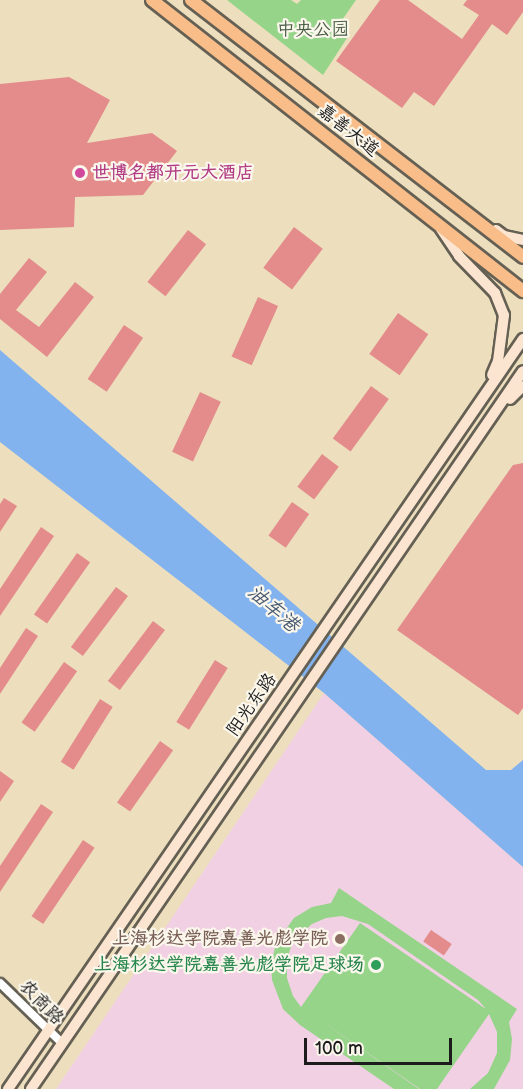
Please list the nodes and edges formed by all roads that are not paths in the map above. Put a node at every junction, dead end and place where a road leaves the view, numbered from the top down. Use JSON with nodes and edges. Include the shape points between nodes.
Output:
{"nodes":[{"id":1,"x":152,"y":0,"type":"edge"},
{"id":2,"x":191,"y":0,"type":"edge"},
{"id":3,"x":473,"y":219,"type":"junction"},
{"id":4,"x":437,"y":224,"type":"junction"},
{"id":5,"x":523,"y":240,"type":"edge"},
{"id":6,"x":523,"y":257,"type":"edge"},
{"id":7,"x":523,"y":291,"type":"edge"},
{"id":8,"x":523,"y":339,"type":"edge"},
{"id":9,"x":523,"y":372,"type":"edge"},
{"id":10,"x":523,"y":387,"type":"edge"},
{"id":11,"x":479,"y":402,"type":"junction"},
{"id":12,"x":494,"y":414,"type":"junction"},
{"id":13,"x":0,"y":983,"type":"edge"},
{"id":14,"x":47,"y":1032,"type":"junction"},
{"id":15,"x":62,"y":1043,"type":"junction"},
{"id":16,"x":8,"y":1089,"type":"edge"},
{"id":17,"x":31,"y":1089,"type":"edge"}],
"edges":[{"from":1,"to":4,"type":"main road","name":"嘉善大道"},
{"from":2,"to":3,"type":"main road","name":"嘉善大道"},
{"from":3,"to":5,"type":"main road","via":[[483,219],[504,236]]},
{"from":3,"to":6,"type":"main road","name":"嘉善大道"},
{"from":4,"to":7,"type":"main road","name":"嘉善大道"},
{"from":4,"to":11,"type":"main road","via":[[459,256],[495,293],[504,315],[498,361]]},
{"from":8,"to":11,"type":"main road","name":"阳光东路"},
{"from":9,"to":12,"type":"main road","name":"阳光东路"},
{"from":10,"to":12,"type":"main road"},
{"from":11,"to":14,"type":"main road","name":"阳光东路"},
{"from":12,"to":15,"type":"main road","name":"阳光东路"},
{"from":13,"to":14,"type":"street","name":"农商路"},
{"from":14,"to":15,"type":"street","name":"农商路"},
{"from":14,"to":16,"type":"main road","name":"阳光东路"},
{"from":15,"to":17,"type":"main road","name":"阳光东路"}]}
